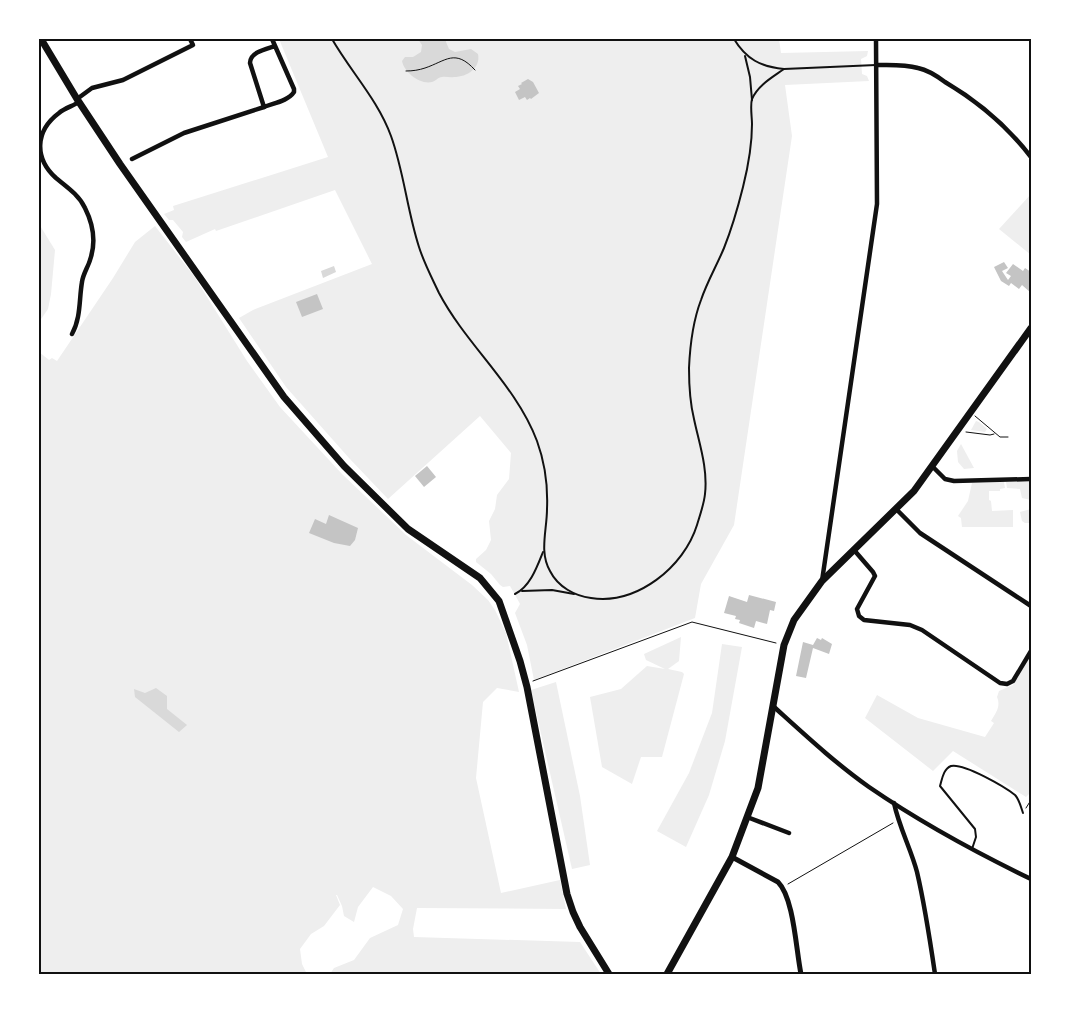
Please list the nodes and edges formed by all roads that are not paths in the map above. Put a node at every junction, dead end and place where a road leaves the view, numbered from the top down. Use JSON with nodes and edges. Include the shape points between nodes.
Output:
{"nodes":[{"id":1,"x":41,"y":39,"type":"edge"},
{"id":2,"x":190,"y":39,"type":"edge"},
{"id":3,"x":272,"y":39,"type":"edge"},
{"id":4,"x":332,"y":39,"type":"edge"},
{"id":5,"x":734,"y":39,"type":"edge"},
{"id":6,"x":876,"y":39,"type":"edge"},
{"id":7,"x":275,"y":46,"type":"junction"},
{"id":8,"x":744,"y":54,"type":"junction"},
{"id":9,"x":876,"y":65,"type":"junction"},
{"id":10,"x":784,"y":69,"type":"junction"},
{"id":11,"x":78,"y":100,"type":"junction"},
{"id":12,"x":752,"y":100,"type":"junction"},
{"id":13,"x":264,"y":106,"type":"junction"},
{"id":14,"x":1031,"y":157,"type":"edge"},
{"id":15,"x":132,"y":159,"type":"dead end"},
{"id":16,"x":1031,"y":328,"type":"edge"},
{"id":17,"x":72,"y":334,"type":"dead end"},
{"id":18,"x":932,"y":466,"type":"junction"},
{"id":19,"x":1031,"y":479,"type":"edge"},
{"id":20,"x":896,"y":509,"type":"junction"},
{"id":21,"x":854,"y":550,"type":"junction"},
{"id":22,"x":544,"y":551,"type":"junction"},
{"id":23,"x":822,"y":581,"type":"junction"},
{"id":24,"x":522,"y":590,"type":"junction"},
{"id":25,"x":514,"y":594,"type":"dead end"},
{"id":26,"x":576,"y":595,"type":"junction"},
{"id":27,"x":1031,"y":606,"type":"edge"},
{"id":28,"x":1031,"y":651,"type":"edge"},
{"id":29,"x":773,"y":706,"type":"junction"},
{"id":30,"x":894,"y":803,"type":"junction"},
{"id":31,"x":1023,"y":813,"type":"road end"},
{"id":32,"x":747,"y":817,"type":"junction"},
{"id":33,"x":789,"y":833,"type":"dead end"},
{"id":34,"x":972,"y":849,"type":"junction"},
{"id":35,"x":732,"y":857,"type":"junction"},
{"id":36,"x":1031,"y":880,"type":"edge"},
{"id":37,"x":609,"y":974,"type":"edge"},
{"id":38,"x":667,"y":974,"type":"edge"},
{"id":39,"x":800,"y":974,"type":"edge"},
{"id":40,"x":935,"y":974,"type":"edge"}],
"edges":[{"from":1,"to":11,"type":"main road"},
{"from":2,"to":11,"type":"street","via":[[193,45],[123,80],[92,88]]},
{"from":3,"to":7,"type":"street"},
{"from":4,"to":22,"type":"lane","via":[[385,121],[398,157],[418,246],[440,295],[531,426],[544,462],[547,482]]},
{"from":5,"to":8,"type":"lane"},
{"from":6,"to":9,"type":"street"},
{"from":7,"to":13,"type":"street","via":[[250,58]]},
{"from":7,"to":13,"type":"street","via":[[294,92],[285,100]]},
{"from":8,"to":10,"type":"lane","via":[[766,65]]},
{"from":8,"to":12,"type":"lane"},
{"from":9,"to":10,"type":"lane"},
{"from":9,"to":14,"type":"street","via":[[909,66],[935,75],[996,118]]},
{"from":9,"to":23,"type":"street","via":[[877,204]]},
{"from":10,"to":12,"type":"lane","via":[[765,83]]},
{"from":11,"to":17,"type":"street","via":[[48,124],[40,143],[45,166],[79,198],[91,222],[92,254],[82,281],[78,324]]},
{"from":11,"to":37,"type":"main road","via":[[284,397],[344,466],[408,529],[480,578],[499,601],[527,687],[570,903],[582,931]]},
{"from":12,"to":26,"type":"lane","via":[[752,127],[744,185],[724,249],[701,301],[692,339],[690,387],[705,473],[705,494],[697,526],[685,550],[646,587],[609,599]]},
{"from":13,"to":15,"type":"street","via":[[184,133]]},
{"from":16,"to":18,"type":"main road"},
{"from":18,"to":19,"type":"street","via":[[944,479],[954,481]]},
{"from":18,"to":20,"type":"main road"},
{"from":20,"to":21,"type":"main road"},
{"from":20,"to":27,"type":"street","via":[[920,533]]},
{"from":21,"to":23,"type":"main road"},
{"from":21,"to":28,"type":"street","via":[[875,576],[858,609],[864,620],[910,625],[922,630],[1000,683],[1013,681]]},
{"from":22,"to":24,"type":"lane"},
{"from":22,"to":26,"type":"lane","via":[[554,577]]},
{"from":23,"to":29,"type":"main road","via":[[794,620],[784,644]]},
{"from":24,"to":25,"type":"lane"},
{"from":24,"to":26,"type":"lane","via":[[552,590]]},
{"from":29,"to":30,"type":"street","via":[[818,747]]},
{"from":29,"to":32,"type":"main road","via":[[758,788]]},
{"from":30,"to":34,"type":"street"},
{"from":30,"to":40,"type":"street","via":[[917,872]]},
{"from":31,"to":34,"type":"lane","via":[[1017,796],[984,777],[961,767],[951,766],[945,770],[940,786],[976,829]]},
{"from":32,"to":33,"type":"street"},
{"from":32,"to":35,"type":"main road"},
{"from":34,"to":36,"type":"street"},
{"from":35,"to":38,"type":"main road"},
{"from":35,"to":39,"type":"street","via":[[783,887],[790,906]]}]}
